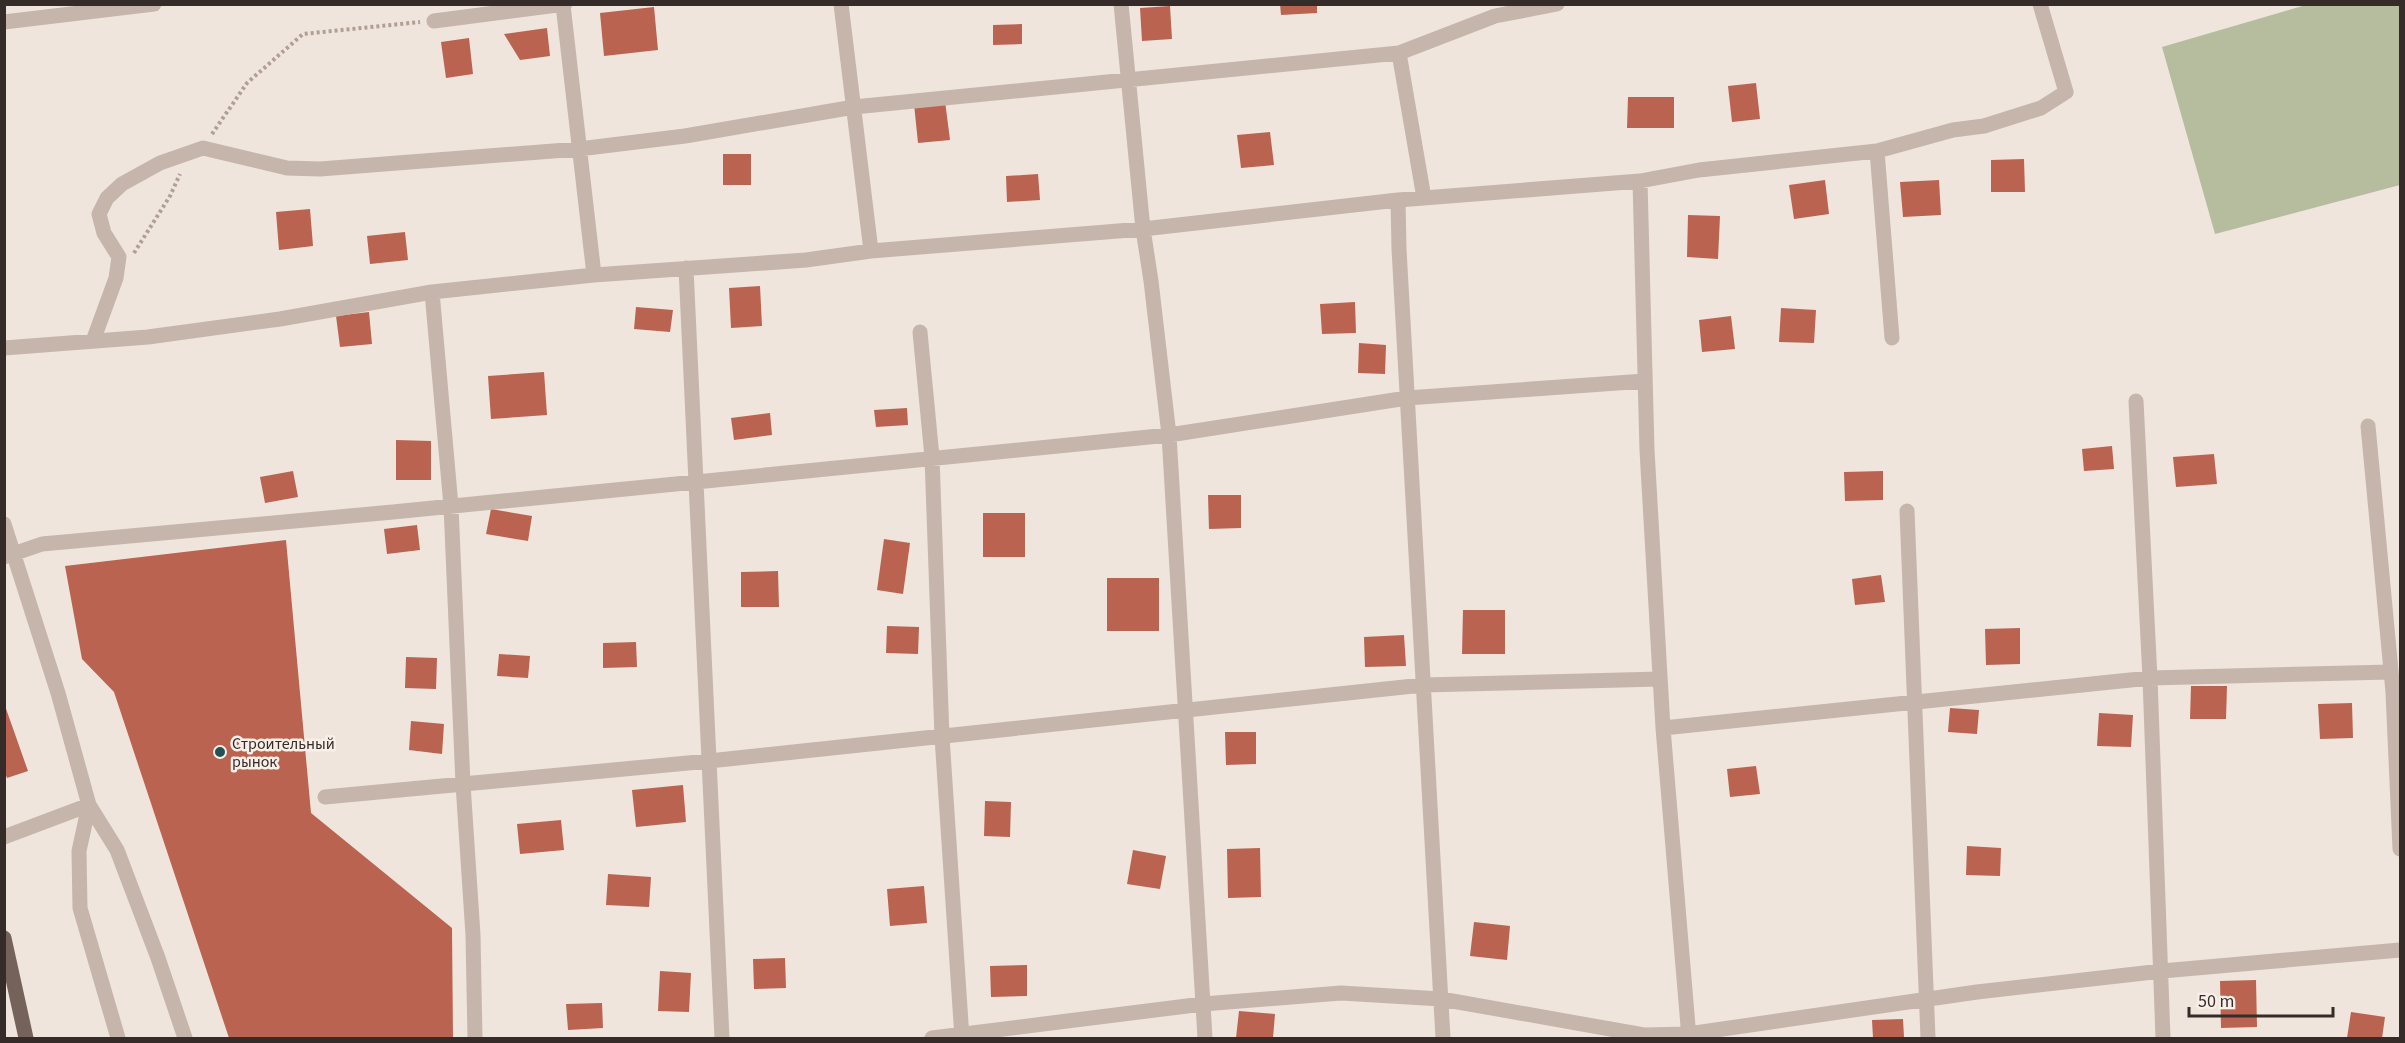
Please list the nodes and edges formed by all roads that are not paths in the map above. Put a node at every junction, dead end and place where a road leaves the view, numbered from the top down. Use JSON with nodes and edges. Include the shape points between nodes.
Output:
{"nodes":[{"id":1,"x":154,"y":4,"type":"edge"},
{"id":2,"x":841,"y":4,"type":"edge"},
{"id":3,"x":1121,"y":4,"type":"edge"},
{"id":4,"x":1557,"y":4,"type":"edge"},
{"id":5,"x":2040,"y":4,"type":"edge"},
{"id":6,"x":564,"y":5,"type":"edge"},
{"id":7,"x":434,"y":21,"type":"road end"},
{"id":8,"x":4,"y":22,"type":"edge"},
{"id":9,"x":1399,"y":53,"type":"junction"},
{"id":10,"x":1129,"y":79,"type":"junction"},
{"id":11,"x":854,"y":107,"type":"junction"},
{"id":12,"x":579,"y":149,"type":"junction"},
{"id":13,"x":1877,"y":151,"type":"junction"},
{"id":14,"x":1640,"y":181,"type":"junction"},
{"id":15,"x":1424,"y":198,"type":"junction"},
{"id":16,"x":1398,"y":200,"type":"junction"},
{"id":17,"x":1143,"y":229,"type":"junction"},
{"id":18,"x":871,"y":251,"type":"junction"},
{"id":19,"x":686,"y":268,"type":"junction"},
{"id":20,"x":594,"y":275,"type":"junction"},
{"id":21,"x":432,"y":292,"type":"junction"},
{"id":22,"x":920,"y":332,"type":"dead end"},
{"id":23,"x":1892,"y":338,"type":"dead end"},
{"id":24,"x":93,"y":341,"type":"junction"},
{"id":25,"x":4,"y":348,"type":"edge"},
{"id":26,"x":1645,"y":381,"type":"junction"},
{"id":27,"x":1407,"y":398,"type":"junction"},
{"id":28,"x":2136,"y":401,"type":"dead end"},
{"id":29,"x":2368,"y":426,"type":"dead end"},
{"id":30,"x":1169,"y":435,"type":"junction"},
{"id":31,"x":932,"y":458,"type":"junction"},
{"id":32,"x":696,"y":480,"type":"junction"},
{"id":33,"x":451,"y":506,"type":"junction"},
{"id":34,"x":1907,"y":511,"type":"dead end"},
{"id":35,"x":4,"y":524,"type":"edge"},
{"id":36,"x":10,"y":555,"type":"edge"},
{"id":37,"x":2391,"y":672,"type":"junction"},
{"id":38,"x":2150,"y":678,"type":"junction"},
{"id":39,"x":1660,"y":679,"type":"junction"},
{"id":40,"x":1423,"y":685,"type":"junction"},
{"id":41,"x":2397,"y":692,"type":"edge"},
{"id":42,"x":1914,"y":702,"type":"junction"},
{"id":43,"x":1186,"y":711,"type":"junction"},
{"id":44,"x":1663,"y":728,"type":"junction"},
{"id":45,"x":942,"y":737,"type":"junction"},
{"id":46,"x":709,"y":761,"type":"junction"},
{"id":47,"x":463,"y":784,"type":"junction"},
{"id":48,"x":325,"y":797,"type":"dead end"},
{"id":49,"x":89,"y":806,"type":"junction"},
{"id":50,"x":4,"y":837,"type":"edge"},
{"id":51,"x":2400,"y":849,"type":"edge"},
{"id":52,"x":4,"y":938,"type":"edge"},
{"id":53,"x":2400,"y":950,"type":"edge"},
{"id":54,"x":2162,"y":971,"type":"junction"},
{"id":55,"x":1441,"y":999,"type":"junction"},
{"id":56,"x":1927,"y":999,"type":"junction"},
{"id":57,"x":1203,"y":1004,"type":"junction"},
{"id":58,"x":1689,"y":1036,"type":"edge"},
{"id":59,"x":962,"y":1037,"type":"edge"},
{"id":60,"x":26,"y":1038,"type":"edge"},
{"id":61,"x":118,"y":1038,"type":"edge"},
{"id":62,"x":185,"y":1038,"type":"edge"},
{"id":63,"x":475,"y":1038,"type":"edge"},
{"id":64,"x":722,"y":1038,"type":"edge"},
{"id":65,"x":932,"y":1038,"type":"edge"},
{"id":66,"x":1205,"y":1038,"type":"edge"},
{"id":67,"x":1443,"y":1038,"type":"edge"},
{"id":68,"x":1928,"y":1038,"type":"edge"},
{"id":69,"x":2163,"y":1038,"type":"edge"}],
"edges":[{"from":1,"to":8,"type":"street"},
{"from":2,"to":11,"type":"street"},
{"from":3,"to":10,"type":"street"},
{"from":4,"to":9,"type":"street","via":[[1495,16]]},
{"from":5,"to":13,"type":"street","via":[[2066,92],[2041,108],[1984,126],[1953,130]]},
{"from":6,"to":7,"type":"street"},
{"from":6,"to":12,"type":"street"},
{"from":9,"to":10,"type":"street"},
{"from":9,"to":15,"type":"street"},
{"from":10,"to":11,"type":"street"},
{"from":10,"to":17,"type":"street"},
{"from":11,"to":12,"type":"street","via":[[685,136]]},
{"from":11,"to":18,"type":"street"},
{"from":12,"to":20,"type":"street"},
{"from":12,"to":24,"type":"street","via":[[320,169],[287,168],[202,148],[160,163],[122,184],[107,198],[99,214],[104,233],[118,257],[117,278]]},
{"from":13,"to":14,"type":"street","via":[[1699,170]]},
{"from":13,"to":23,"type":"street"},
{"from":14,"to":15,"type":"street"},
{"from":14,"to":26,"type":"street"},
{"from":15,"to":16,"type":"street"},
{"from":16,"to":17,"type":"street"},
{"from":16,"to":27,"type":"street"},
{"from":17,"to":18,"type":"street"},
{"from":17,"to":30,"type":"street"},
{"from":18,"to":19,"type":"street","via":[[806,260]]},
{"from":19,"to":20,"type":"street"},
{"from":19,"to":32,"type":"street"},
{"from":20,"to":21,"type":"street"},
{"from":21,"to":24,"type":"street","via":[[280,319]]},
{"from":21,"to":33,"type":"street"},
{"from":22,"to":31,"type":"street"},
{"from":24,"to":25,"type":"street"},
{"from":26,"to":27,"type":"street"},
{"from":26,"to":39,"type":"street"},
{"from":27,"to":30,"type":"street"},
{"from":27,"to":40,"type":"street"},
{"from":28,"to":38,"type":"street"},
{"from":29,"to":37,"type":"street"},
{"from":30,"to":31,"type":"street"},
{"from":30,"to":43,"type":"street"},
{"from":31,"to":32,"type":"street"},
{"from":31,"to":45,"type":"street"},
{"from":32,"to":33,"type":"street"},
{"from":32,"to":46,"type":"street"},
{"from":33,"to":36,"type":"street","via":[[42,544]]},
{"from":33,"to":47,"type":"street"},
{"from":34,"to":42,"type":"street"},
{"from":35,"to":36,"type":"street"},
{"from":36,"to":49,"type":"street"},
{"from":37,"to":38,"type":"street"},
{"from":37,"to":41,"type":"street"},
{"from":38,"to":42,"type":"street"},
{"from":38,"to":54,"type":"street"},
{"from":39,"to":40,"type":"street"},
{"from":39,"to":44,"type":"street"},
{"from":40,"to":43,"type":"street"},
{"from":40,"to":55,"type":"street"},
{"from":41,"to":51,"type":"street"},
{"from":42,"to":44,"type":"street"},
{"from":42,"to":56,"type":"street"},
{"from":43,"to":45,"type":"street"},
{"from":43,"to":57,"type":"street"},
{"from":44,"to":58,"type":"street"},
{"from":45,"to":46,"type":"street"},
{"from":45,"to":59,"type":"street"},
{"from":46,"to":47,"type":"street"},
{"from":46,"to":64,"type":"street"},
{"from":47,"to":48,"type":"street"},
{"from":47,"to":63,"type":"street"},
{"from":49,"to":50,"type":"street"},
{"from":49,"to":61,"type":"street","via":[[79,851],[80,908]]},
{"from":49,"to":62,"type":"street","via":[[117,850]]},
{"from":52,"to":60,"type":"main road"},
{"from":53,"to":54,"type":"street"},
{"from":54,"to":56,"type":"street"},
{"from":54,"to":69,"type":"street"},
{"from":55,"to":57,"type":"street","via":[[1341,993]]},
{"from":55,"to":58,"type":"street","via":[[1644,1035]]},
{"from":55,"to":67,"type":"street"},
{"from":56,"to":58,"type":"street"},
{"from":56,"to":68,"type":"street"},
{"from":57,"to":59,"type":"street"},
{"from":57,"to":66,"type":"street"},
{"from":59,"to":65,"type":"street"}]}
